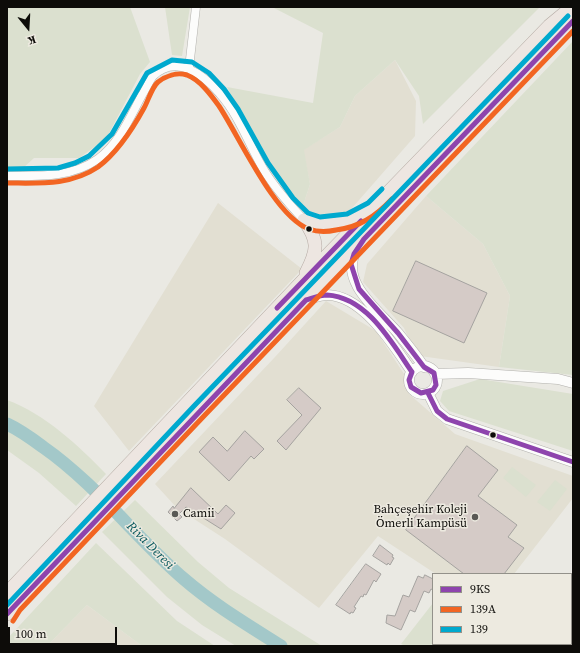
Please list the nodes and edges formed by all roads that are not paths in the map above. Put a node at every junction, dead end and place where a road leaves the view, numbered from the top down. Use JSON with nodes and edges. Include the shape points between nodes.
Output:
{"nodes":[{"id":1,"x":196,"y":7,"type":"edge"},
{"id":2,"x":572,"y":7,"type":"edge"},
{"id":3,"x":573,"y":21,"type":"edge"},
{"id":4,"x":189,"y":68,"type":"junction"},
{"id":5,"x":7,"y":176,"type":"edge"},
{"id":6,"x":372,"y":210,"type":"junction"},
{"id":7,"x":304,"y":220,"type":"junction"},
{"id":8,"x":364,"y":239,"type":"junction"},
{"id":9,"x":299,"y":285,"type":"junction"},
{"id":10,"x":306,"y":300,"type":"junction"},
{"id":11,"x":424,"y":367,"type":"junction"},
{"id":12,"x":412,"y":372,"type":"junction"},
{"id":13,"x":435,"y":374,"type":"junction"},
{"id":14,"x":573,"y":383,"type":"edge"},
{"id":15,"x":428,"y":393,"type":"junction"},
{"id":16,"x":573,"y":462,"type":"edge"},
{"id":17,"x":7,"y":592,"type":"edge"},
{"id":18,"x":10,"y":612,"type":"edge"}],
"edges":[{"from":1,"to":4,"type":"street"},
{"from":2,"to":6,"type":"highway","via":[[549,26]]},
{"from":3,"to":8,"type":"highway"},
{"from":4,"to":5,"type":"street","via":[[167,68],[152,77],[118,139],[98,159],[86,166],[57,175]]},
{"from":4,"to":7,"type":"street","via":[[220,94],[274,185]]},
{"from":6,"to":7,"type":"highway","via":[[330,226]]},
{"from":6,"to":9,"type":"highway"},
{"from":7,"to":9,"type":"highway","via":[[316,243],[312,261]]},
{"from":8,"to":10,"type":"highway"},
{"from":8,"to":11,"type":"street","via":[[351,264],[359,289]]},
{"from":9,"to":17,"type":"highway"},
{"from":10,"to":12,"type":"street","via":[[327,295],[352,303],[370,317]]},
{"from":10,"to":18,"type":"highway"},
{"from":11,"to":12,"type":"street"},
{"from":11,"to":13,"type":"street"},
{"from":12,"to":15,"type":"street","via":[[409,380],[412,388],[419,393]]},
{"from":13,"to":14,"type":"street","via":[[468,373]]},
{"from":13,"to":15,"type":"street","via":[[435,387]]},
{"from":15,"to":16,"type":"street","via":[[437,411],[447,419]]}]}
